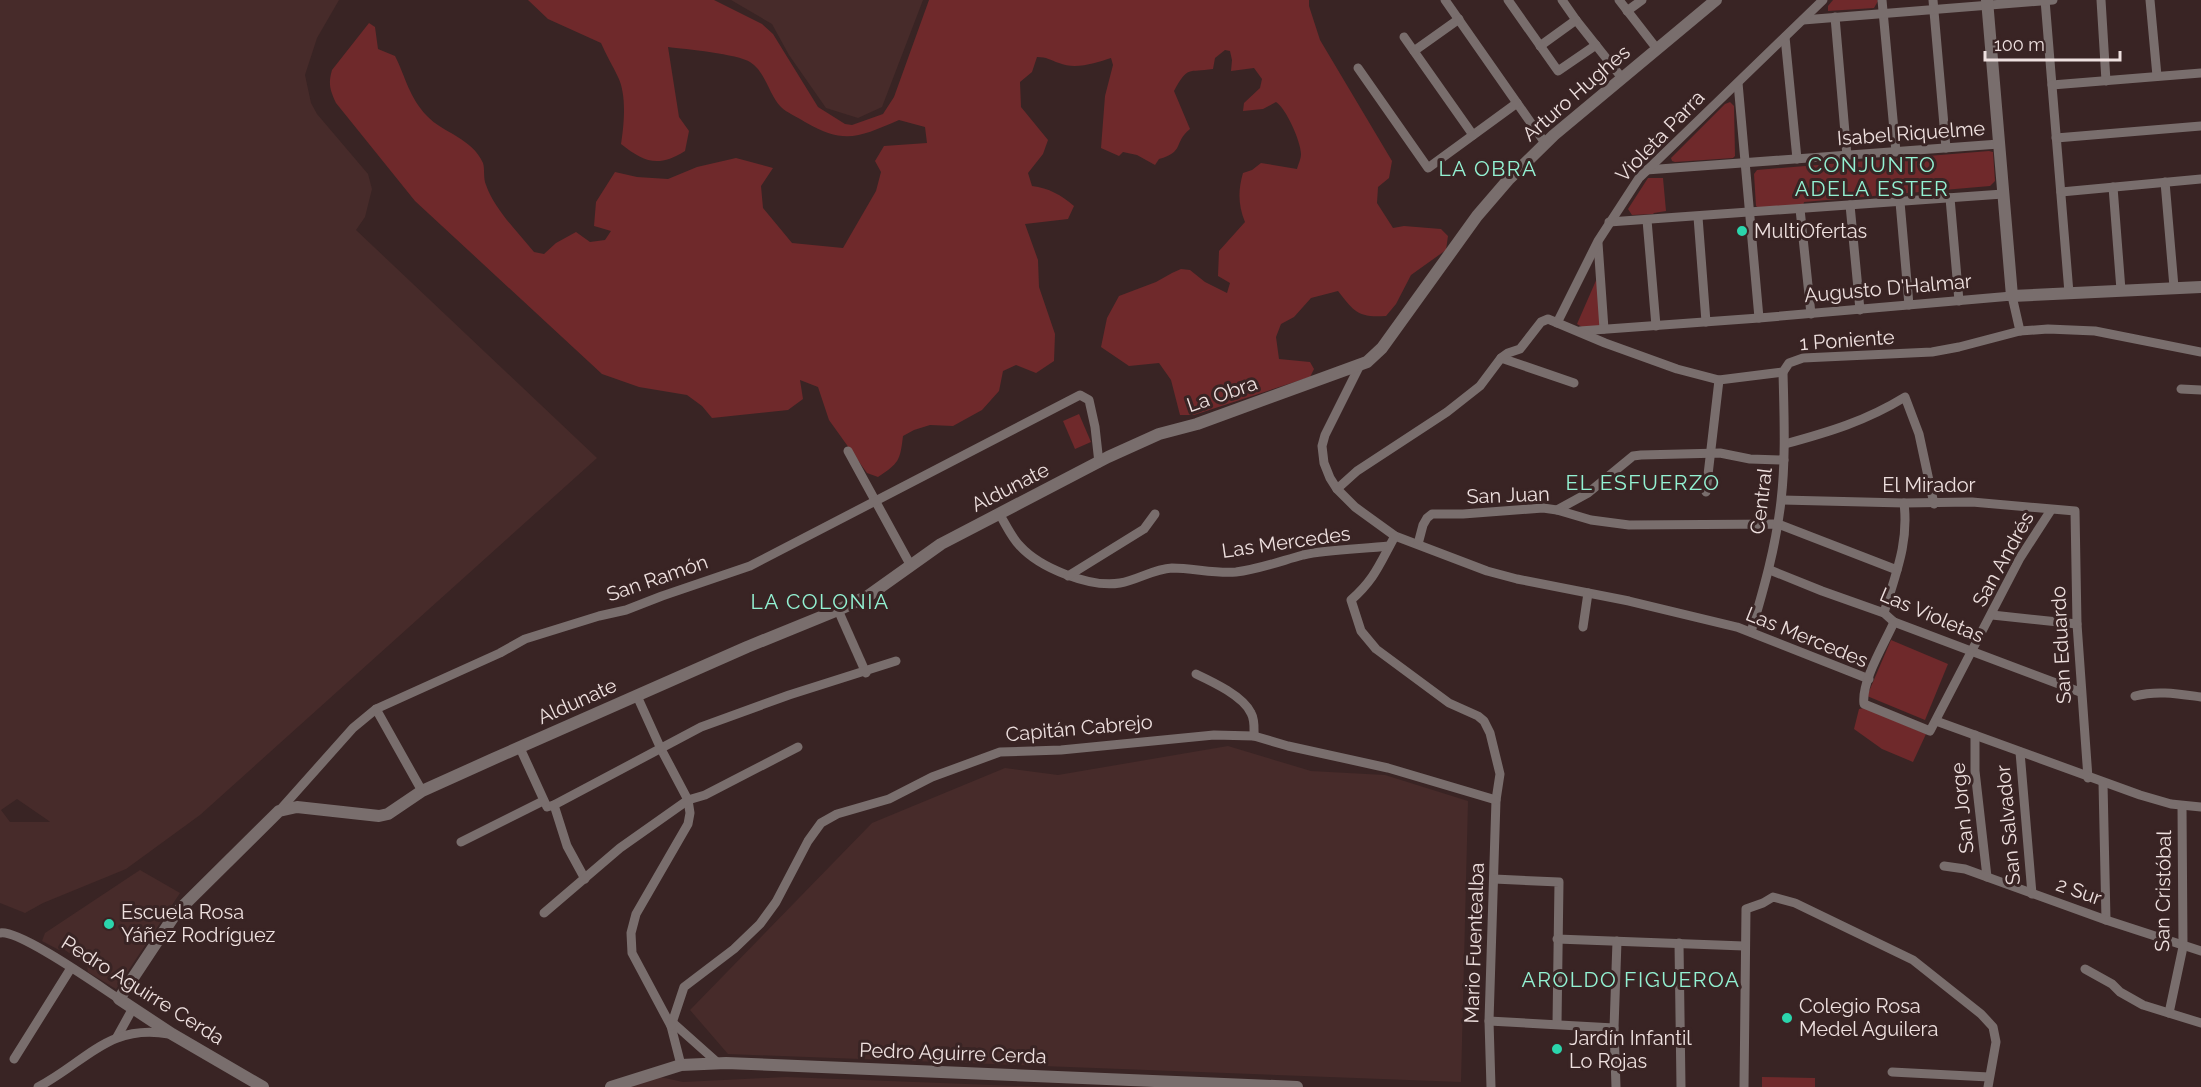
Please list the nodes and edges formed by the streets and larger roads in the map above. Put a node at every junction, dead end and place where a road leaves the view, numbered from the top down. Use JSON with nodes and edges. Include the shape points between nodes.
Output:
{"nodes":[{"id":1,"x":1445,"y":0,"type":"edge"},
{"id":2,"x":1508,"y":0,"type":"edge"},
{"id":3,"x":1562,"y":0,"type":"edge"},
{"id":4,"x":1619,"y":0,"type":"edge"},
{"id":5,"x":1642,"y":0,"type":"edge"},
{"id":6,"x":1716,"y":0,"type":"edge"},
{"id":7,"x":1823,"y":0,"type":"edge"},
{"id":8,"x":1882,"y":0,"type":"edge"},
{"id":9,"x":2045,"y":0,"type":"edge"},
{"id":10,"x":2053,"y":0,"type":"edge"},
{"id":11,"x":2101,"y":0,"type":"edge"},
{"id":12,"x":2150,"y":0,"type":"edge"},
{"id":13,"x":1987,"y":3,"type":"edge"},
{"id":14,"x":1934,"y":5,"type":"edge"},
{"id":15,"x":1627,"y":11,"type":"junction"},
{"id":16,"x":1883,"y":14,"type":"junction"},
{"id":17,"x":1835,"y":17,"type":"junction"},
{"id":18,"x":1459,"y":19,"type":"junction"},
{"id":19,"x":1576,"y":20,"type":"junction"},
{"id":20,"x":1803,"y":20,"type":"junction"},
{"id":21,"x":1404,"y":37,"type":"dead end"},
{"id":22,"x":1785,"y":37,"type":"junction"},
{"id":23,"x":1540,"y":45,"type":"junction"},
{"id":24,"x":1596,"y":45,"type":"junction"},
{"id":25,"x":1657,"y":49,"type":"junction"},
{"id":26,"x":1414,"y":51,"type":"junction"},
{"id":27,"x":1358,"y":68,"type":"dead end"},
{"id":28,"x":2201,"y":73,"type":"edge"},
{"id":29,"x":2157,"y":76,"type":"junction"},
{"id":30,"x":1622,"y":78,"type":"junction"},
{"id":31,"x":2106,"y":81,"type":"junction"},
{"id":32,"x":1738,"y":82,"type":"junction"},
{"id":33,"x":2052,"y":85,"type":"junction"},
{"id":34,"x":1517,"y":103,"type":"junction"},
{"id":35,"x":2201,"y":126,"type":"edge"},
{"id":36,"x":1473,"y":135,"type":"junction"},
{"id":37,"x":2056,"y":138,"type":"junction"},
{"id":38,"x":1545,"y":143,"type":"junction"},
{"id":39,"x":1999,"y":144,"type":"junction"},
{"id":40,"x":1946,"y":148,"type":"junction"},
{"id":41,"x":1896,"y":152,"type":"junction"},
{"id":42,"x":1847,"y":156,"type":"junction"},
{"id":43,"x":1797,"y":159,"type":"junction"},
{"id":44,"x":1745,"y":163,"type":"junction"},
{"id":45,"x":1646,"y":170,"type":"junction"},
{"id":46,"x":2201,"y":179,"type":"edge"},
{"id":47,"x":2165,"y":182,"type":"junction"},
{"id":48,"x":2113,"y":187,"type":"junction"},
{"id":49,"x":2061,"y":192,"type":"junction"},
{"id":50,"x":2003,"y":194,"type":"junction"},
{"id":51,"x":1950,"y":198,"type":"junction"},
{"id":52,"x":1900,"y":202,"type":"junction"},
{"id":53,"x":1850,"y":205,"type":"junction"},
{"id":54,"x":1800,"y":209,"type":"junction"},
{"id":55,"x":1750,"y":213,"type":"junction"},
{"id":56,"x":1698,"y":217,"type":"junction"},
{"id":57,"x":1647,"y":220,"type":"junction"},
{"id":58,"x":1608,"y":222,"type":"junction"},
{"id":59,"x":1598,"y":241,"type":"junction"},
{"id":60,"x":2174,"y":287,"type":"junction"},
{"id":61,"x":2201,"y":287,"type":"edge"},
{"id":62,"x":2121,"y":290,"type":"junction"},
{"id":63,"x":2069,"y":293,"type":"junction"},
{"id":64,"x":2012,"y":296,"type":"junction"},
{"id":65,"x":1959,"y":301,"type":"junction"},
{"id":66,"x":1909,"y":305,"type":"junction"},
{"id":67,"x":1860,"y":310,"type":"junction"},
{"id":68,"x":1811,"y":314,"type":"junction"},
{"id":69,"x":1759,"y":318,"type":"junction"},
{"id":70,"x":1706,"y":322,"type":"junction"},
{"id":71,"x":1557,"y":323,"type":"junction"},
{"id":72,"x":1656,"y":326,"type":"junction"},
{"id":73,"x":1605,"y":329,"type":"junction"},
{"id":74,"x":1578,"y":331,"type":"junction"},
{"id":75,"x":2020,"y":331,"type":"junction"},
{"id":76,"x":1520,"y":349,"type":"junction"},
{"id":77,"x":2201,"y":352,"type":"edge"},
{"id":78,"x":1501,"y":358,"type":"junction"},
{"id":79,"x":1516,"y":364,"type":"junction"},
{"id":80,"x":1360,"y":365,"type":"junction"},
{"id":81,"x":1783,"y":372,"type":"junction"},
{"id":82,"x":1719,"y":380,"type":"junction"},
{"id":83,"x":1574,"y":383,"type":"dead end"},
{"id":84,"x":2181,"y":389,"type":"dead end"},
{"id":85,"x":2201,"y":390,"type":"edge"},
{"id":86,"x":1785,"y":444,"type":"junction"},
{"id":87,"x":848,"y":451,"type":"dead end"},
{"id":88,"x":1711,"y":454,"type":"junction"},
{"id":89,"x":1784,"y":459,"type":"junction"},
{"id":90,"x":1099,"y":463,"type":"junction"},
{"id":91,"x":1337,"y":489,"type":"junction"},
{"id":92,"x":1706,"y":492,"type":"dead end"},
{"id":93,"x":1782,"y":500,"type":"junction"},
{"id":94,"x":876,"y":501,"type":"junction"},
{"id":95,"x":1904,"y":503,"type":"junction"},
{"id":96,"x":1934,"y":504,"type":"junction"},
{"id":97,"x":1557,"y":510,"type":"junction"},
{"id":98,"x":2051,"y":510,"type":"junction"},
{"id":99,"x":2075,"y":511,"type":"joint"},
{"id":100,"x":1155,"y":514,"type":"dead end"},
{"id":101,"x":1000,"y":515,"type":"junction"},
{"id":102,"x":1778,"y":524,"type":"junction"},
{"id":103,"x":1395,"y":536,"type":"junction"},
{"id":104,"x":1418,"y":544,"type":"junction"},
{"id":105,"x":1389,"y":546,"type":"junction"},
{"id":106,"x":911,"y":566,"type":"junction"},
{"id":107,"x":1770,"y":570,"type":"junction"},
{"id":108,"x":1897,"y":570,"type":"junction"},
{"id":109,"x":1068,"y":576,"type":"junction"},
{"id":110,"x":1588,"y":592,"type":"junction"},
{"id":111,"x":838,"y":610,"type":"junction"},
{"id":112,"x":1884,"y":613,"type":"junction"},
{"id":113,"x":1992,"y":615,"type":"junction"},
{"id":114,"x":1894,"y":622,"type":"junction"},
{"id":115,"x":2077,"y":624,"type":"junction"},
{"id":116,"x":1583,"y":627,"type":"dead end"},
{"id":117,"x":1751,"y":632,"type":"junction"},
{"id":118,"x":1972,"y":653,"type":"junction"},
{"id":119,"x":896,"y":662,"type":"dead end"},
{"id":120,"x":866,"y":673,"type":"junction"},
{"id":121,"x":1196,"y":674,"type":"dead end"},
{"id":122,"x":1869,"y":679,"type":"junction"},
{"id":123,"x":2080,"y":692,"type":"junction"},
{"id":124,"x":638,"y":696,"type":"junction"},
{"id":125,"x":2135,"y":696,"type":"dead end"},
{"id":126,"x":2201,"y":697,"type":"edge"},
{"id":127,"x":376,"y":710,"type":"junction"},
{"id":128,"x":1936,"y":721,"type":"junction"},
{"id":129,"x":1975,"y":735,"type":"junction"},
{"id":130,"x":1254,"y":736,"type":"junction"},
{"id":131,"x":798,"y":747,"type":"dead end"},
{"id":132,"x":520,"y":748,"type":"junction"},
{"id":133,"x":661,"y":749,"type":"junction"},
{"id":134,"x":2020,"y":752,"type":"junction"},
{"id":135,"x":2088,"y":778,"type":"junction"},
{"id":136,"x":2103,"y":783,"type":"junction"},
{"id":137,"x":422,"y":791,"type":"junction"},
{"id":138,"x":688,"y":800,"type":"junction"},
{"id":139,"x":1496,"y":800,"type":"junction"},
{"id":140,"x":543,"y":801,"type":"junction"},
{"id":141,"x":554,"y":805,"type":"junction"},
{"id":142,"x":2182,"y":806,"type":"junction"},
{"id":143,"x":2201,"y":807,"type":"edge"},
{"id":144,"x":279,"y":811,"type":"junction"},
{"id":145,"x":461,"y":842,"type":"dead end"},
{"id":146,"x":1944,"y":866,"type":"dead end"},
{"id":147,"x":1987,"y":877,"type":"junction"},
{"id":148,"x":585,"y":879,"type":"junction"},
{"id":149,"x":1494,"y":879,"type":"junction"},
{"id":150,"x":2032,"y":894,"type":"junction"},
{"id":151,"x":544,"y":913,"type":"dead end"},
{"id":152,"x":2106,"y":920,"type":"junction"},
{"id":153,"x":0,"y":933,"type":"edge"},
{"id":154,"x":1557,"y":939,"type":"junction"},
{"id":155,"x":1617,"y":941,"type":"junction"},
{"id":156,"x":1679,"y":943,"type":"junction"},
{"id":157,"x":1744,"y":946,"type":"junction"},
{"id":158,"x":2183,"y":946,"type":"junction"},
{"id":159,"x":2201,"y":951,"type":"edge"},
{"id":160,"x":71,"y":968,"type":"junction"},
{"id":161,"x":2085,"y":969,"type":"dead end"},
{"id":162,"x":119,"y":999,"type":"junction"},
{"id":163,"x":133,"y":1008,"type":"junction"},
{"id":164,"x":2169,"y":1013,"type":"junction"},
{"id":165,"x":1489,"y":1021,"type":"junction"},
{"id":166,"x":2201,"y":1023,"type":"edge"},
{"id":167,"x":671,"y":1024,"type":"junction"},
{"id":168,"x":1557,"y":1024,"type":"junction"},
{"id":169,"x":1614,"y":1028,"type":"junction"},
{"id":170,"x":172,"y":1034,"type":"junction"},
{"id":171,"x":117,"y":1037,"type":"junction"},
{"id":172,"x":14,"y":1059,"type":"dead end"},
{"id":173,"x":717,"y":1063,"type":"junction"},
{"id":174,"x":681,"y":1065,"type":"junction"},
{"id":175,"x":1892,"y":1072,"type":"dead end"},
{"id":176,"x":1989,"y":1077,"type":"junction"},
{"id":177,"x":38,"y":1087,"type":"edge"},
{"id":178,"x":263,"y":1087,"type":"edge"},
{"id":179,"x":611,"y":1087,"type":"edge"},
{"id":180,"x":1297,"y":1087,"type":"edge"},
{"id":181,"x":1491,"y":1087,"type":"edge"},
{"id":182,"x":1616,"y":1087,"type":"edge"},
{"id":183,"x":1681,"y":1087,"type":"edge"},
{"id":184,"x":1744,"y":1087,"type":"edge"},
{"id":185,"x":1988,"y":1087,"type":"edge"}],
"edges":[{"from":1,"to":18,"type":"street"},
{"from":2,"to":23,"type":"street"},
{"from":3,"to":19,"type":"street"},
{"from":4,"to":15,"type":"street"},
{"from":5,"to":15,"type":"street"},
{"from":6,"to":25,"type":"street","name":"Arturo Hughes"},
{"from":7,"to":20,"type":"street","name":"Violeta Parra"},
{"from":8,"to":16,"type":"street"},
{"from":9,"to":10,"type":"street"},
{"from":9,"to":13,"type":"street"},
{"from":9,"to":33,"type":"street"},
{"from":11,"to":31,"type":"street"},
{"from":12,"to":29,"type":"street"},
{"from":13,"to":14,"type":"street"},
{"from":13,"to":39,"type":"street"},
{"from":14,"to":16,"type":"street"},
{"from":14,"to":40,"type":"street"},
{"from":15,"to":25,"type":"street"},
{"from":16,"to":17,"type":"street"},
{"from":16,"to":41,"type":"street"},
{"from":17,"to":20,"type":"street"},
{"from":17,"to":42,"type":"street"},
{"from":18,"to":26,"type":"street"},
{"from":18,"to":34,"type":"street"},
{"from":19,"to":23,"type":"street"},
{"from":19,"to":24,"type":"street"},
{"from":20,"to":22,"type":"street","name":"Violeta Parra"},
{"from":21,"to":26,"type":"street"},
{"from":22,"to":32,"type":"street","name":"Violeta Parra"},
{"from":22,"to":43,"type":"street"},
{"from":23,"to":24,"type":"street","via":[[1558,71]]},
{"from":24,"to":30,"type":"street"},
{"from":25,"to":30,"type":"street","name":"Arturo Hughes"},
{"from":26,"to":36,"type":"street"},
{"from":27,"to":36,"type":"street","via":[[1428,168]]},
{"from":28,"to":29,"type":"street"},
{"from":29,"to":31,"type":"street"},
{"from":30,"to":38,"type":"street","name":"Arturo Hughes"},
{"from":31,"to":33,"type":"street"},
{"from":32,"to":44,"type":"street"},
{"from":32,"to":45,"type":"street","name":"Violeta Parra"},
{"from":33,"to":37,"type":"street"},
{"from":34,"to":36,"type":"street"},
{"from":34,"to":38,"type":"street"},
{"from":35,"to":37,"type":"street"},
{"from":37,"to":49,"type":"street"},
{"from":38,"to":80,"type":"street","name":"Arturo Hughes","via":[[1477,216],[1378,353]]},
{"from":39,"to":40,"type":"street","name":"Isabel Riquelme"},
{"from":39,"to":50,"type":"street"},
{"from":40,"to":41,"type":"street","name":"Isabel Riquelme"},
{"from":41,"to":42,"type":"street","name":"Isabel Riquelme"},
{"from":42,"to":43,"type":"street","name":"Isabel Riquelme"},
{"from":43,"to":44,"type":"street","name":"Isabel Riquelme"},
{"from":44,"to":45,"type":"street","name":"Isabel Riquelme"},
{"from":44,"to":55,"type":"street"},
{"from":45,"to":58,"type":"street","name":"Violeta Parra"},
{"from":46,"to":47,"type":"street"},
{"from":47,"to":48,"type":"street"},
{"from":47,"to":60,"type":"street"},
{"from":48,"to":49,"type":"street"},
{"from":48,"to":62,"type":"street"},
{"from":49,"to":63,"type":"street"},
{"from":50,"to":51,"type":"street"},
{"from":50,"to":64,"type":"street"},
{"from":51,"to":52,"type":"street"},
{"from":51,"to":65,"type":"street"},
{"from":52,"to":53,"type":"street"},
{"from":52,"to":66,"type":"street"},
{"from":53,"to":54,"type":"street"},
{"from":53,"to":67,"type":"street"},
{"from":54,"to":55,"type":"street"},
{"from":54,"to":68,"type":"street"},
{"from":55,"to":56,"type":"street"},
{"from":55,"to":69,"type":"street"},
{"from":56,"to":57,"type":"street"},
{"from":56,"to":70,"type":"street"},
{"from":57,"to":58,"type":"street"},
{"from":57,"to":72,"type":"street"},
{"from":58,"to":59,"type":"street","name":"Violeta Parra"},
{"from":59,"to":71,"type":"street","name":"Violeta Parra"},
{"from":59,"to":73,"type":"street"},
{"from":60,"to":61,"type":"street","name":"Augusto D'Halmar"},
{"from":60,"to":62,"type":"street","name":"Augusto D'Halmar"},
{"from":62,"to":63,"type":"street","name":"Augusto D'Halmar"},
{"from":63,"to":64,"type":"street","name":"Augusto D'Halmar"},
{"from":64,"to":65,"type":"street","name":"Augusto D'Halmar"},
{"from":64,"to":75,"type":"street"},
{"from":65,"to":66,"type":"street","name":"Augusto D'Halmar"},
{"from":66,"to":67,"type":"street","name":"Augusto D'Halmar"},
{"from":67,"to":68,"type":"street","name":"Augusto D'Halmar"},
{"from":68,"to":69,"type":"street","name":"Augusto D'Halmar"},
{"from":69,"to":70,"type":"street","name":"Augusto D'Halmar"},
{"from":70,"to":72,"type":"street","name":"Augusto D'Halmar"},
{"from":71,"to":74,"type":"street","name":"1 Poniente"},
{"from":71,"to":76,"type":"street","via":[[1548,319],[1541,322]]},
{"from":72,"to":73,"type":"street","name":"Augusto D'Halmar"},
{"from":73,"to":74,"type":"street","name":"Augusto D'Halmar"},
{"from":74,"to":82,"type":"street","name":"1 Poniente","via":[[1677,369]]},
{"from":75,"to":77,"type":"street","name":"1 Poniente","via":[[2081,329]]},
{"from":75,"to":81,"type":"street","name":"1 Poniente","via":[[1946,350],[1803,358],[1789,363]]},
{"from":76,"to":78,"type":"street"},
{"from":76,"to":79,"type":"street"},
{"from":78,"to":79,"type":"street"},
{"from":78,"to":91,"type":"street","via":[[1480,386],[1461,402],[1380,455]]},
{"from":79,"to":83,"type":"street"},
{"from":80,"to":90,"type":"street","name":"La Obra","via":[[1159,434]]},
{"from":80,"to":91,"type":"street","via":[[1322,446],[1324,463]]},
{"from":81,"to":82,"type":"street","name":"1 Poniente"},
{"from":81,"to":86,"type":"street","name":"Central"},
{"from":82,"to":88,"type":"street"},
{"from":84,"to":85,"type":"street"},
{"from":86,"to":89,"type":"street","name":"Central"},
{"from":86,"to":96,"type":"street","via":[[1864,420],[1905,397]]},
{"from":87,"to":94,"type":"street"},
{"from":88,"to":89,"type":"street"},
{"from":88,"to":92,"type":"street"},
{"from":88,"to":97,"type":"street","via":[[1633,456],[1588,493]]},
{"from":89,"to":93,"type":"street","name":"Central"},
{"from":90,"to":94,"type":"street","name":"San Ramón","via":[[1089,400],[1080,395]]},
{"from":90,"to":101,"type":"street","name":"Aldunate"},
{"from":91,"to":103,"type":"street","name":"Las Mercedes"},
{"from":93,"to":95,"type":"street","name":"El Mirador"},
{"from":93,"to":102,"type":"street","name":"Central"},
{"from":94,"to":106,"type":"street"},
{"from":94,"to":127,"type":"street","name":"San Ramón","via":[[750,566],[626,610],[525,639]]},
{"from":95,"to":96,"type":"street","name":"El Mirador"},
{"from":95,"to":108,"type":"street","via":[[1906,536]]},
{"from":96,"to":98,"type":"street","name":"El Mirador","via":[[1972,502]]},
{"from":97,"to":102,"type":"street","name":"San Juan","via":[[1629,525]]},
{"from":97,"to":104,"type":"street","name":"San Juan","via":[[1432,514],[1423,525]]},
{"from":98,"to":99,"type":"street","name":"El Mirador"},
{"from":98,"to":113,"type":"street","name":"San Andrés","via":[[2020,558]]},
{"from":99,"to":115,"type":"street","name":"San Eduardo"},
{"from":100,"to":109,"type":"street","via":[[1144,529]]},
{"from":101,"to":106,"type":"street","name":"Aldunate","via":[[942,544]]},
{"from":101,"to":109,"type":"street","name":"Las Mercedes","via":[[1020,546]]},
{"from":102,"to":107,"type":"street","name":"Central"},
{"from":102,"to":108,"type":"street","name":"San Juan"},
{"from":103,"to":104,"type":"street","name":"Las Mercedes"},
{"from":103,"to":105,"type":"street"},
{"from":104,"to":110,"type":"street","name":"Las Mercedes","via":[[1487,571]]},
{"from":105,"to":109,"type":"street","name":"Las Mercedes","via":[[1304,555],[1236,572],[1171,568],[1115,584],[1095,584]]},
{"from":105,"to":139,"type":"street","name":"Mario Fuentealba","via":[[1381,566],[1351,600],[1361,631],[1376,649],[1449,703],[1484,721],[1500,774]]},
{"from":106,"to":111,"type":"street","name":"Aldunate","via":[[868,596]]},
{"from":107,"to":112,"type":"street","name":"Las Violetas"},
{"from":107,"to":117,"type":"street","name":"Central"},
{"from":108,"to":112,"type":"street"},
{"from":110,"to":116,"type":"street"},
{"from":110,"to":117,"type":"street","name":"Las Mercedes"},
{"from":111,"to":120,"type":"street"},
{"from":111,"to":124,"type":"street","name":"Aldunate"},
{"from":112,"to":114,"type":"street","name":"Las Violetas"},
{"from":113,"to":115,"type":"street"},
{"from":113,"to":118,"type":"street","name":"San Andrés"},
{"from":114,"to":118,"type":"street","name":"Las Violetas"},
{"from":114,"to":122,"type":"street"},
{"from":115,"to":123,"type":"street","name":"San Eduardo"},
{"from":117,"to":122,"type":"street","name":"Las Mercedes"},
{"from":118,"to":123,"type":"street","name":"Las Violetas"},
{"from":118,"to":128,"type":"street","name":"San Andrés"},
{"from":119,"to":120,"type":"street"},
{"from":120,"to":133,"type":"street","via":[[789,695],[701,727]]},
{"from":121,"to":130,"type":"street","via":[[1232,694],[1250,710]]},
{"from":122,"to":128,"type":"street","name":"Las Mercedes","via":[[1864,704],[1930,731]]},
{"from":123,"to":135,"type":"street","name":"San Eduardo"},
{"from":124,"to":132,"type":"street","name":"Aldunate"},
{"from":124,"to":133,"type":"street"},
{"from":125,"to":126,"type":"street","via":[[2168,693]]},
{"from":127,"to":137,"type":"street"},
{"from":127,"to":144,"type":"street","name":"San Ramón","via":[[353,728]]},
{"from":128,"to":129,"type":"street","name":"Las Mercedes"},
{"from":129,"to":134,"type":"street","name":"Las Mercedes"},
{"from":129,"to":147,"type":"street","name":"San Jorge","via":[[1975,771]]},
{"from":130,"to":139,"type":"street","name":"Capitán Cabrejo","via":[[1388,768]]},
{"from":130,"to":167,"type":"street","name":"Capitán Cabrejo","via":[[1214,735],[1000,752],[932,777],[889,799],[837,814],[821,823],[808,841],[760,924],[684,987]]},
{"from":131,"to":138,"type":"street"},
{"from":132,"to":137,"type":"street","name":"Aldunate"},
{"from":132,"to":140,"type":"street"},
{"from":133,"to":138,"type":"street"},
{"from":133,"to":141,"type":"street"},
{"from":134,"to":135,"type":"street","name":"Las Mercedes"},
{"from":134,"to":150,"type":"street","name":"San Salvador"},
{"from":135,"to":136,"type":"street","name":"Las Mercedes"},
{"from":136,"to":142,"type":"street","name":"Las Mercedes"},
{"from":136,"to":152,"type":"street"},
{"from":137,"to":144,"type":"street","name":"Aldunate","via":[[379,816],[297,807]]},
{"from":138,"to":148,"type":"street","via":[[620,848]]},
{"from":138,"to":167,"type":"street","via":[[688,824],[636,914],[631,933],[636,963]]},
{"from":139,"to":149,"type":"street","name":"Mario Fuentealba"},
{"from":140,"to":141,"type":"street","via":[[547,807]]},
{"from":140,"to":145,"type":"street"},
{"from":141,"to":148,"type":"street","via":[[567,846]]},
{"from":142,"to":143,"type":"street","name":"Las Mercedes"},
{"from":142,"to":158,"type":"street","name":"San Cristóbal"},
{"from":144,"to":162,"type":"street","via":[[176,913]]},
{"from":146,"to":147,"type":"street","name":"2 Sur"},
{"from":147,"to":150,"type":"street","name":"2 Sur"},
{"from":148,"to":151,"type":"street"},
{"from":149,"to":154,"type":"street","via":[[1559,882]]},
{"from":149,"to":165,"type":"street","name":"Mario Fuentealba"},
{"from":150,"to":152,"type":"street","name":"2 Sur"},
{"from":152,"to":158,"type":"street","name":"2 Sur"},
{"from":153,"to":160,"type":"street","name":"Pedro Aguirre Cerda","via":[[32,943]]},
{"from":154,"to":155,"type":"street"},
{"from":154,"to":168,"type":"street"},
{"from":155,"to":156,"type":"street"},
{"from":155,"to":169,"type":"street"},
{"from":156,"to":157,"type":"street"},
{"from":156,"to":183,"type":"street"},
{"from":157,"to":176,"type":"street","via":[[1746,909],[1773,897],[1795,903],[1913,960],[1993,1027],[1996,1042]]},
{"from":157,"to":184,"type":"street"},
{"from":158,"to":159,"type":"street","name":"2 Sur"},
{"from":158,"to":164,"type":"street","name":"San Cristóbal"},
{"from":160,"to":162,"type":"street","name":"Pedro Aguirre Cerda"},
{"from":160,"to":172,"type":"street"},
{"from":161,"to":164,"type":"street","via":[[2137,1002]]},
{"from":162,"to":163,"type":"street","name":"Pedro Aguirre Cerda"},
{"from":163,"to":170,"type":"street","name":"Pedro Aguirre Cerda"},
{"from":163,"to":171,"type":"street"},
{"from":164,"to":166,"type":"street"},
{"from":165,"to":168,"type":"street"},
{"from":165,"to":181,"type":"street","name":"Mario Fuentealba"},
{"from":167,"to":173,"type":"street"},
{"from":167,"to":174,"type":"street"},
{"from":168,"to":169,"type":"street"},
{"from":169,"to":182,"type":"street"},
{"from":170,"to":171,"type":"street","via":[[149,1032]]},
{"from":170,"to":178,"type":"street","name":"Pedro Aguirre Cerda"},
{"from":171,"to":177,"type":"street"},
{"from":173,"to":174,"type":"street","name":"Pedro Aguirre Cerda"},
{"from":173,"to":180,"type":"street","name":"Pedro Aguirre Cerda"},
{"from":174,"to":179,"type":"street","name":"Pedro Aguirre Cerda"},
{"from":175,"to":176,"type":"street"},
{"from":176,"to":185,"type":"street"}]}
